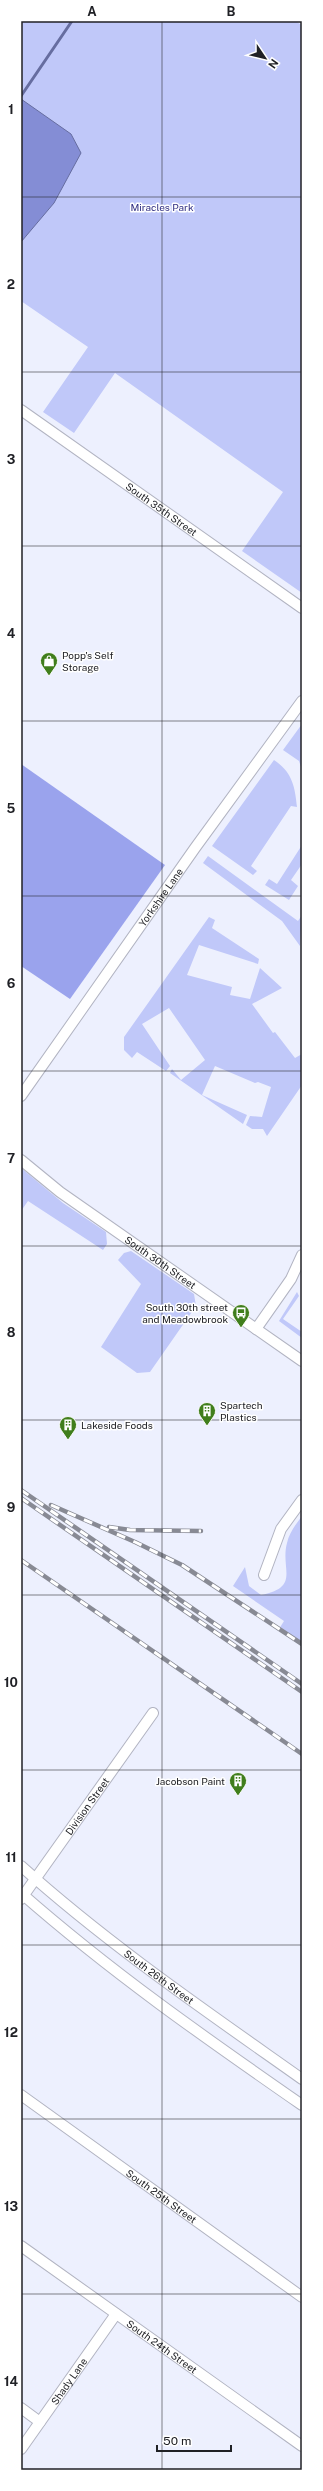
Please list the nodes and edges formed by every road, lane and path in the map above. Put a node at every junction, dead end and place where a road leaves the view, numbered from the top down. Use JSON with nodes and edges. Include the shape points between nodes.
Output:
{"nodes":[{"id":1,"x":21,"y":410,"type":"edge"},
{"id":2,"x":302,"y":608,"type":"edge"},
{"id":3,"x":302,"y":701,"type":"edge"},
{"id":4,"x":21,"y":1096,"type":"edge"},
{"id":5,"x":21,"y":1160,"type":"edge"},
{"id":6,"x":302,"y":1255,"type":"edge"},
{"id":7,"x":256,"y":1330,"type":"junction"},
{"id":8,"x":302,"y":1361,"type":"edge"},
{"id":9,"x":302,"y":1500,"type":"edge"},
{"id":10,"x":264,"y":1575,"type":"dead end"},
{"id":11,"x":153,"y":1713,"type":"dead end"},
{"id":12,"x":21,"y":1866,"type":"edge"},
{"id":13,"x":35,"y":1879,"type":"junction"},
{"id":14,"x":22,"y":1896,"type":"edge"},
{"id":15,"x":302,"y":2079,"type":"edge"},
{"id":16,"x":21,"y":2096,"type":"edge"},
{"id":17,"x":302,"y":2105,"type":"edge"},
{"id":18,"x":21,"y":2246,"type":"edge"},
{"id":19,"x":302,"y":2297,"type":"edge"},
{"id":20,"x":116,"y":2314,"type":"junction"},
{"id":21,"x":21,"y":2408,"type":"edge"},
{"id":22,"x":40,"y":2422,"type":"junction"},
{"id":23,"x":302,"y":2446,"type":"edge"},
{"id":24,"x":21,"y":2449,"type":"edge"}],
"edges":[{"from":1,"to":2,"type":"street","name":"South 35th Street"},
{"from":3,"to":4,"type":"street","name":"Yorkshire Lane"},
{"from":5,"to":7,"type":"street","name":"South 30th Street","via":[[60,1192]]},
{"from":6,"to":7,"type":"street","via":[[291,1278]]},
{"from":7,"to":8,"type":"street","name":"South 30th Street"},
{"from":9,"to":10,"type":"street","via":[[281,1529]]},
{"from":11,"to":13,"type":"street","name":"Division Street"},
{"from":12,"to":13,"type":"street","name":"South 26th Street"},
{"from":13,"to":14,"type":"street","name":"Division Street"},
{"from":13,"to":15,"type":"street","name":"South 26th Street","via":[[160,1979]]},
{"from":14,"to":17,"type":"street","name":"South 26th Street","via":[[144,1995]]},
{"from":16,"to":19,"type":"street","name":"South 25th Street"},
{"from":18,"to":20,"type":"street","name":"South 24th Street"},
{"from":20,"to":22,"type":"street","name":"Shady Lane"},
{"from":20,"to":23,"type":"street","name":"South 24th Street"},
{"from":21,"to":22,"type":"street"},
{"from":22,"to":24,"type":"street","name":"Shady Lane"}]}
